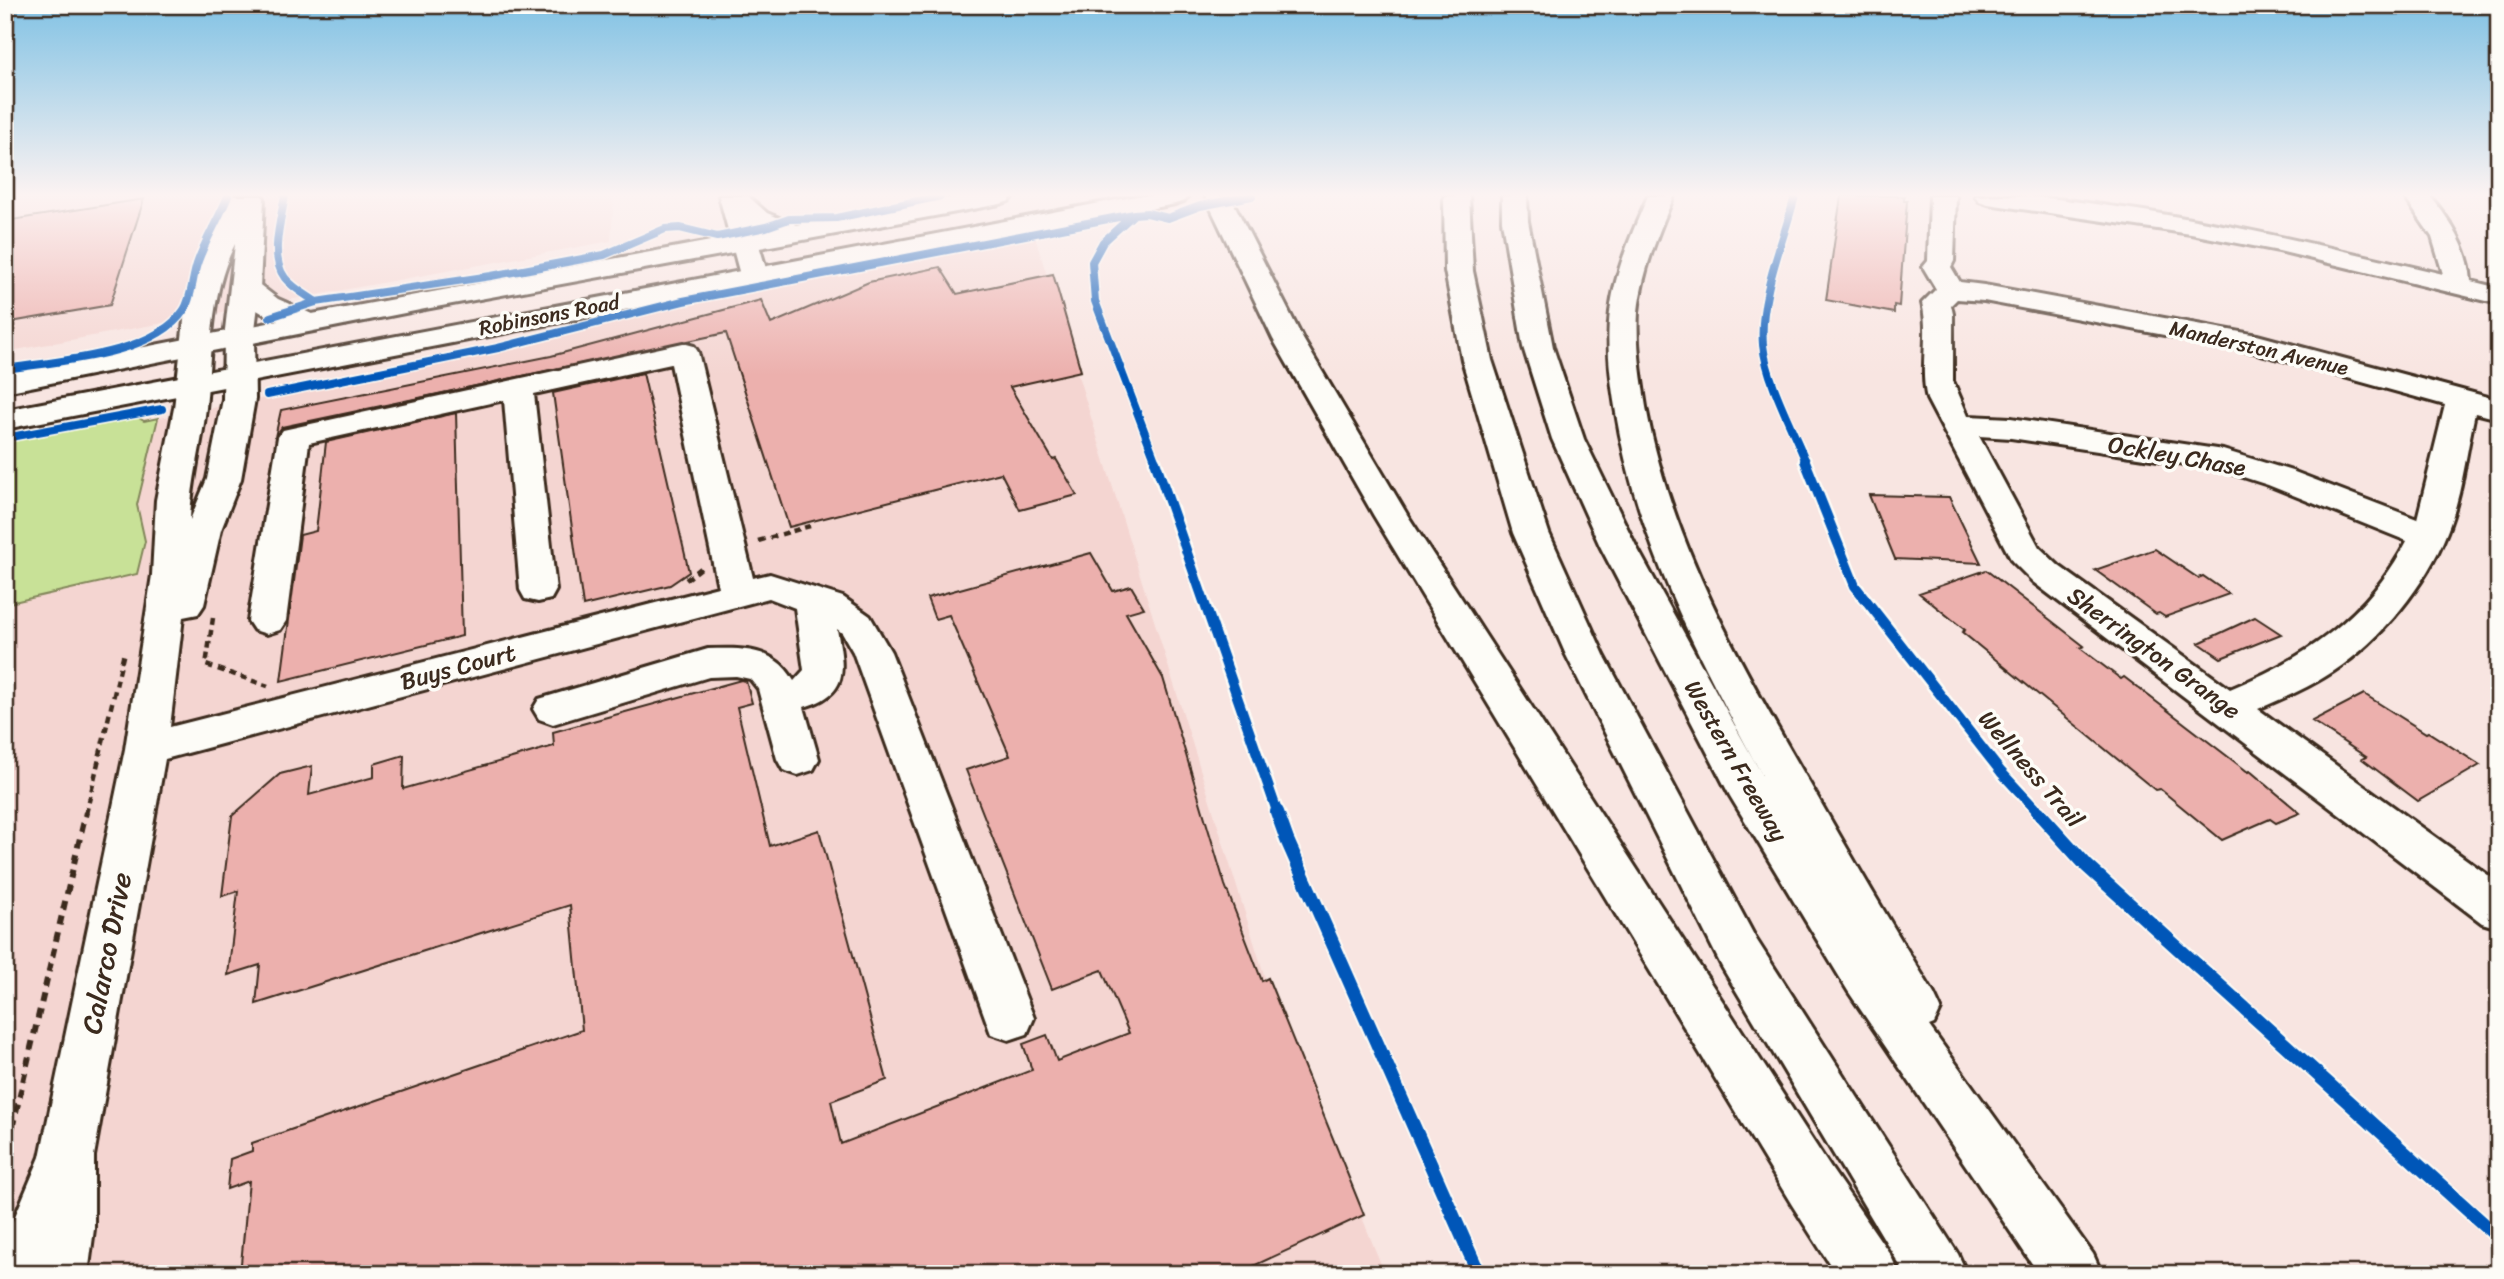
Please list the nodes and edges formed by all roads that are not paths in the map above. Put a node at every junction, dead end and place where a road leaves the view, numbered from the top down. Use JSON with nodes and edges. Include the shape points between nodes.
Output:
{"nodes":[{"id":1,"x":216,"y":256,"type":"edge"},
{"id":2,"x":247,"y":256,"type":"edge"},
{"id":3,"x":627,"y":256,"type":"edge"},
{"id":4,"x":748,"y":256,"type":"edge"},
{"id":5,"x":857,"y":256,"type":"edge"},
{"id":6,"x":1240,"y":256,"type":"edge"},
{"id":7,"x":1245,"y":256,"type":"edge"},
{"id":8,"x":1459,"y":256,"type":"edge"},
{"id":9,"x":1521,"y":256,"type":"edge"},
{"id":10,"x":1639,"y":256,"type":"edge"},
{"id":11,"x":1941,"y":256,"type":"edge"},
{"id":12,"x":2337,"y":256,"type":"edge"},
{"id":13,"x":2452,"y":256,"type":"edge"},
{"id":14,"x":1251,"y":268,"type":"junction"},
{"id":15,"x":754,"y":275,"type":"junction"},
{"id":16,"x":2457,"y":285,"type":"junction"},
{"id":17,"x":246,"y":288,"type":"junction"},
{"id":18,"x":2499,"y":296,"type":"edge"},
{"id":19,"x":1954,"y":297,"type":"junction"},
{"id":20,"x":310,"y":323,"type":"junction"},
{"id":21,"x":239,"y":338,"type":"junction"},
{"id":22,"x":194,"y":346,"type":"junction"},
{"id":23,"x":238,"y":374,"type":"junction"},
{"id":24,"x":5,"y":383,"type":"edge"},
{"id":25,"x":192,"y":383,"type":"junction"},
{"id":26,"x":518,"y":388,"type":"junction"},
{"id":27,"x":2462,"y":400,"type":"junction"},
{"id":28,"x":2499,"y":410,"type":"edge"},
{"id":29,"x":5,"y":420,"type":"edge"},
{"id":30,"x":1958,"y":425,"type":"junction"},
{"id":31,"x":2427,"y":536,"type":"junction"},
{"id":32,"x":538,"y":590,"type":"dead end"},
{"id":33,"x":754,"y":590,"type":"junction"},
{"id":34,"x":813,"y":600,"type":"junction"},
{"id":35,"x":267,"y":621,"type":"dead end"},
{"id":36,"x":781,"y":699,"type":"junction"},
{"id":37,"x":2227,"y":706,"type":"junction"},
{"id":38,"x":553,"y":709,"type":"dead end"},
{"id":39,"x":146,"y":749,"type":"junction"},
{"id":40,"x":798,"y":759,"type":"dead end"},
{"id":41,"x":2497,"y":907,"type":"edge"},
{"id":42,"x":1009,"y":1018,"type":"dead end"},
{"id":43,"x":67,"y":1156,"type":"junction"},
{"id":44,"x":20,"y":1274,"type":"edge"},
{"id":45,"x":59,"y":1274,"type":"edge"},
{"id":46,"x":1870,"y":1274,"type":"edge"},
{"id":47,"x":1938,"y":1274,"type":"edge"},
{"id":48,"x":2073,"y":1274,"type":"edge"},
{"id":49,"x":2097,"y":1274,"type":"edge"}],
"edges":[{"from":1,"to":22,"type":"main road","name":"Calarco Drive"},
{"from":2,"to":17,"type":"main road","name":"Calarco Drive"},
{"from":3,"to":20,"type":"main road","name":"Robinsons Road","via":[[586,272]]},
{"from":4,"to":15,"type":"main road"},
{"from":5,"to":15,"type":"main road","name":"Robinsons Road"},
{"from":6,"to":14,"type":"main road"},
{"from":7,"to":14,"type":"main road"},
{"from":8,"to":47,"type":"main road","via":[[1477,360],[1531,533],[1585,654],[1738,953]]},
{"from":9,"to":48,"type":"main road","name":"Western Freeway","via":[[1538,347],[1568,439],[1618,546],[1745,784],[1865,976]]},
{"from":10,"to":49,"type":"main road","via":[[1624,311],[1624,359],[1632,427],[1657,516],[1731,678],[1915,1007]]},
{"from":11,"to":19,"type":"main road"},
{"from":12,"to":16,"type":"main road"},
{"from":13,"to":16,"type":"main road"},
{"from":14,"to":46,"type":"main road","via":[[1391,516]]},
{"from":15,"to":23,"type":"main road","name":"Robinsons Road"},
{"from":16,"to":18,"type":"main road"},
{"from":17,"to":20,"type":"main road","via":[[260,302]]},
{"from":17,"to":21,"type":"main road","name":"Calarco Drive"},
{"from":19,"to":27,"type":"main road","name":"Manderston Avenue","via":[[2016,301],[2258,344]]},
{"from":19,"to":30,"type":"main road","name":"Sherrington Grange","via":[[1938,381]]},
{"from":20,"to":21,"type":"main road","name":"Robinsons Road"},
{"from":21,"to":22,"type":"main road","name":"Robinsons Road"},
{"from":21,"to":23,"type":"main road","name":"Calarco Drive"},
{"from":22,"to":24,"type":"main road","name":"Robinsons Road"},
{"from":22,"to":25,"type":"main road","name":"Calarco Drive"},
{"from":23,"to":25,"type":"main road","name":"Robinsons Road"},
{"from":23,"to":39,"type":"main road","name":"Calarco Drive","via":[[239,399],[224,479],[203,530]]},
{"from":25,"to":29,"type":"main road","name":"Robinsons Road"},
{"from":25,"to":39,"type":"main road","name":"Calarco Drive","via":[[173,500],[170,575]]},
{"from":26,"to":32,"type":"main road"},
{"from":26,"to":33,"type":"main road","via":[[683,352]]},
{"from":26,"to":35,"type":"main road","via":[[294,437]]},
{"from":27,"to":28,"type":"main road","name":"Manderston Avenue"},
{"from":27,"to":31,"type":"main road","via":[[2436,516]]},
{"from":30,"to":31,"type":"main road","name":"Ockley Chase","via":[[2011,428],[2223,460]]},
{"from":30,"to":37,"type":"main road","name":"Sherrington Grange","via":[[2025,552],[2046,574]]},
{"from":31,"to":37,"type":"main road","via":[[2399,583],[2359,629],[2324,659],[2281,684]]},
{"from":33,"to":34,"type":"main road"},
{"from":33,"to":39,"type":"main road","name":"Buys Court"},
{"from":34,"to":36,"type":"main road","via":[[822,680],[811,691]]},
{"from":34,"to":42,"type":"main road","via":[[857,625],[872,652]]},
{"from":36,"to":38,"type":"main road","via":[[777,685],[763,668],[736,662],[708,663]]},
{"from":36,"to":40,"type":"main road"},
{"from":37,"to":41,"type":"main road","name":"Sherrington Grange"},
{"from":39,"to":43,"type":"main road","name":"Calarco Drive"},
{"from":43,"to":44,"type":"main road","name":"Calarco Drive"},
{"from":43,"to":45,"type":"main road","name":"Calarco Drive","via":[[66,1229]]}]}
